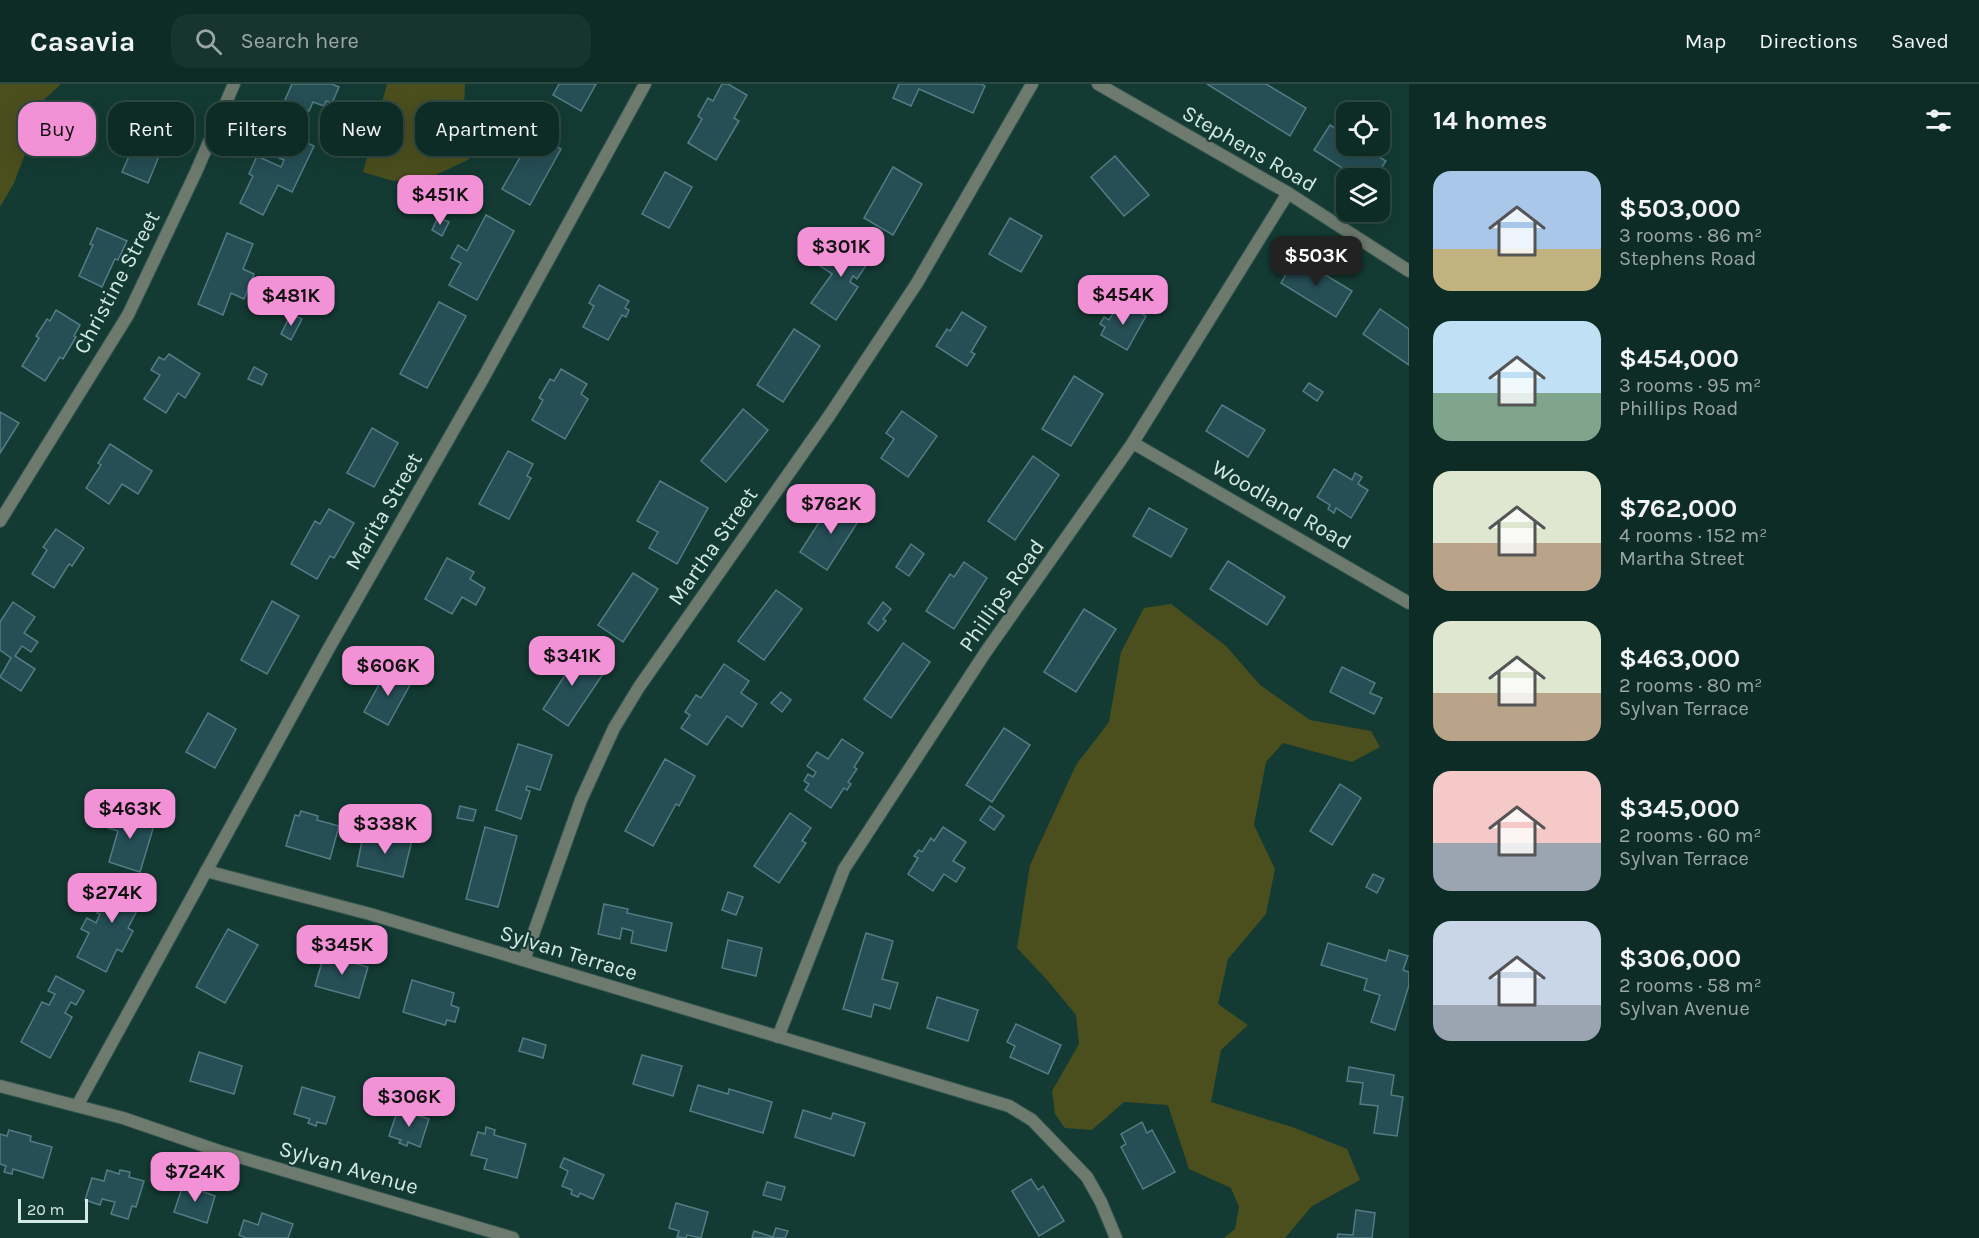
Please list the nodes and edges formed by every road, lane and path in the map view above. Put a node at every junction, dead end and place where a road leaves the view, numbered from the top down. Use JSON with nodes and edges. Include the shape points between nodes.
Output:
{"nodes":[{"id":1,"x":234,"y":84,"type":"edge"},
{"id":2,"x":645,"y":84,"type":"edge"},
{"id":3,"x":1032,"y":84,"type":"edge"},
{"id":4,"x":1098,"y":84,"type":"edge"},
{"id":5,"x":1288,"y":193,"type":"junction"},
{"id":6,"x":1409,"y":271,"type":"edge"},
{"id":7,"x":1133,"y":443,"type":"junction"},
{"id":8,"x":0,"y":521,"type":"edge"},
{"id":9,"x":1409,"y":603,"type":"edge"},
{"id":10,"x":206,"y":871,"type":"junction"},
{"id":11,"x":524,"y":960,"type":"junction"},
{"id":12,"x":778,"y":1037,"type":"junction"},
{"id":13,"x":0,"y":1086,"type":"edge"},
{"id":14,"x":76,"y":1106,"type":"junction"},
{"id":15,"x":513,"y":1238,"type":"edge"},
{"id":16,"x":1116,"y":1238,"type":"edge"}],
"edges":[{"from":1,"to":8,"type":"street","name":"Christine Street","via":[[128,315]]},
{"from":2,"to":10,"type":"street","name":"Marita Street"},
{"from":3,"to":11,"type":"street","name":"Martha Street","via":[[905,301],[614,728],[581,800]]},
{"from":4,"to":5,"type":"street","name":"Stephens Road"},
{"from":5,"to":6,"type":"street","name":"Stephens Road"},
{"from":5,"to":7,"type":"street","name":"Phillips Road"},
{"from":7,"to":9,"type":"street","name":"Woodland Road"},
{"from":7,"to":12,"type":"street","name":"Phillips Road","via":[[986,653],[844,869]]},
{"from":10,"to":11,"type":"street","name":"Sylvan Terrace"},
{"from":10,"to":14,"type":"street"},
{"from":11,"to":12,"type":"street","name":"Sylvan Terrace"},
{"from":12,"to":16,"type":"street","name":"Sylvan Terrace","via":[[1020,1111],[1087,1177]]},
{"from":13,"to":14,"type":"street","name":"Sylvan Avenue"},
{"from":14,"to":15,"type":"street","name":"Sylvan Avenue"}]}
